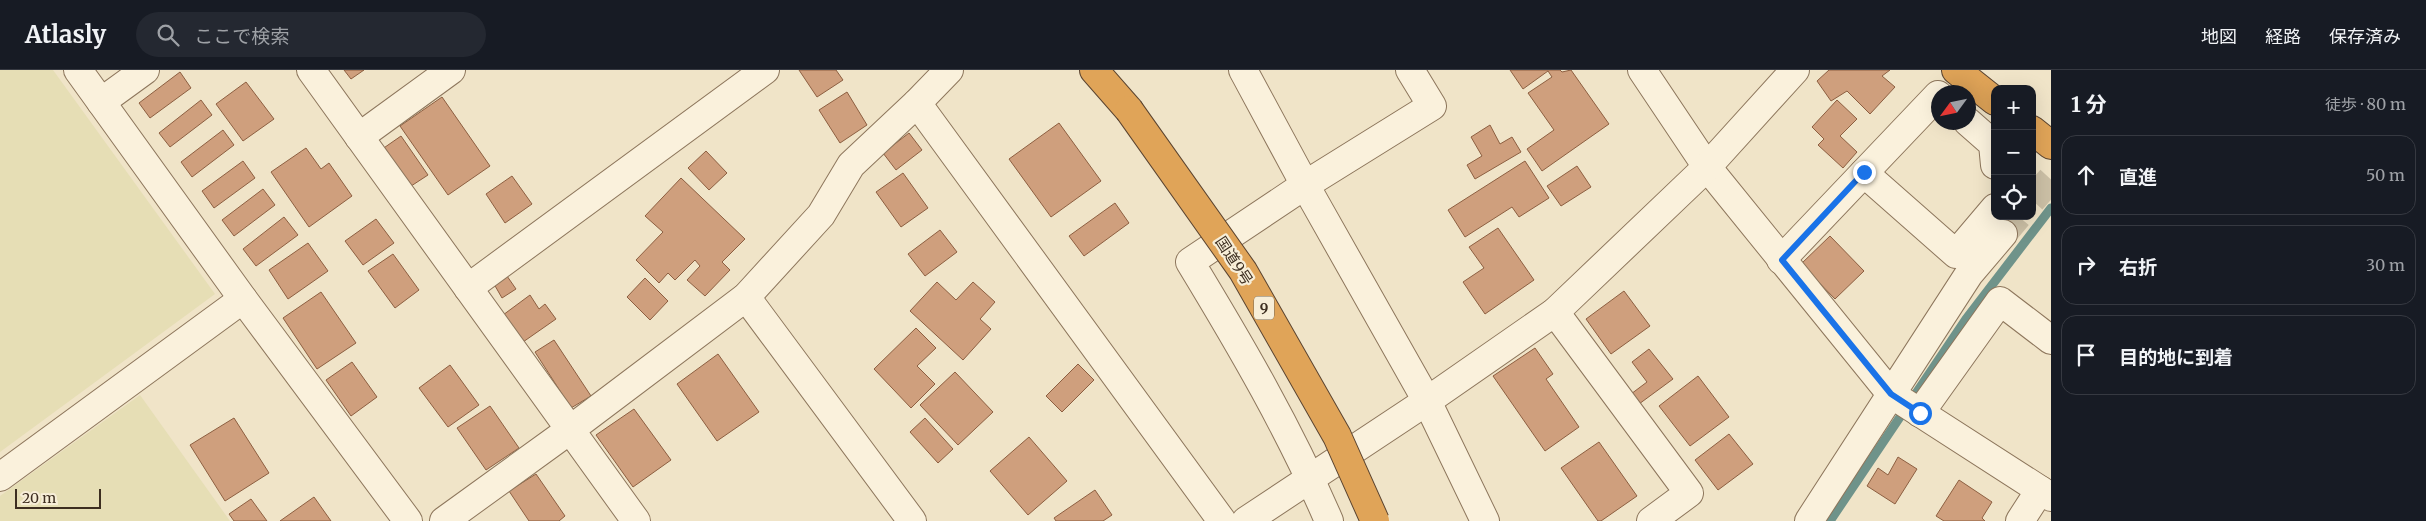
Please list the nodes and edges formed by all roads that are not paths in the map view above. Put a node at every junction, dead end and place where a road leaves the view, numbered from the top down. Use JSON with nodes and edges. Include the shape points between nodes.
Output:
{"nodes":[{"id":1,"x":78,"y":70,"type":"edge"},
{"id":2,"x":145,"y":70,"type":"edge"},
{"id":3,"x":311,"y":70,"type":"edge"},
{"id":4,"x":451,"y":70,"type":"edge"},
{"id":5,"x":765,"y":70,"type":"edge"},
{"id":6,"x":949,"y":70,"type":"edge"},
{"id":7,"x":1094,"y":70,"type":"edge"},
{"id":8,"x":1243,"y":70,"type":"edge"},
{"id":9,"x":1410,"y":70,"type":"edge"},
{"id":10,"x":1642,"y":70,"type":"edge"},
{"id":11,"x":1796,"y":70,"type":"edge"},
{"id":12,"x":1956,"y":70,"type":"edge"},
{"id":13,"x":1991,"y":98,"type":"edge"},
{"id":14,"x":101,"y":102,"type":"junction"},
{"id":15,"x":1931,"y":102,"type":"edge"},
{"id":16,"x":918,"y":103,"type":"junction"},
{"id":17,"x":1976,"y":129,"type":"edge"},
{"id":18,"x":2036,"y":133,"type":"edge"},
{"id":19,"x":359,"y":137,"type":"junction"},
{"id":20,"x":1991,"y":142,"type":"edge"},
{"id":21,"x":2051,"y":145,"type":"edge"},
{"id":22,"x":1707,"y":167,"type":"junction"},
{"id":23,"x":1864,"y":172,"type":"junction"},
{"id":24,"x":1305,"y":186,"type":"junction"},
{"id":25,"x":1991,"y":213,"type":"tunnel mouth"},
{"id":26,"x":2003,"y":234,"type":"tunnel mouth"},
{"id":27,"x":1782,"y":260,"type":"junction"},
{"id":28,"x":468,"y":288,"type":"junction"},
{"id":29,"x":746,"y":297,"type":"junction"},
{"id":30,"x":243,"y":299,"type":"junction"},
{"id":31,"x":1555,"y":312,"type":"junction"},
{"id":32,"x":2051,"y":340,"type":"edge"},
{"id":33,"x":1891,"y":394,"type":"junction"},
{"id":34,"x":1427,"y":401,"type":"junction"},
{"id":35,"x":1920,"y":413,"type":"junction"},
{"id":36,"x":571,"y":429,"type":"junction"},
{"id":37,"x":0,"y":477,"type":"edge"},
{"id":38,"x":1310,"y":478,"type":"junction"},
{"id":39,"x":2045,"y":493,"type":"edge"},
{"id":40,"x":408,"y":521,"type":"edge"},
{"id":41,"x":444,"y":521,"type":"edge"},
{"id":42,"x":636,"y":521,"type":"edge"},
{"id":43,"x":912,"y":521,"type":"edge"},
{"id":44,"x":1222,"y":521,"type":"edge"},
{"id":45,"x":1246,"y":521,"type":"edge"},
{"id":46,"x":1329,"y":521,"type":"edge"},
{"id":47,"x":1375,"y":521,"type":"edge"},
{"id":48,"x":1485,"y":521,"type":"edge"},
{"id":49,"x":1650,"y":521,"type":"edge"},
{"id":50,"x":1809,"y":521,"type":"edge"},
{"id":51,"x":2020,"y":521,"type":"edge"}],
"edges":[{"from":1,"to":14,"type":"street"},
{"from":2,"to":14,"type":"street"},
{"from":3,"to":19,"type":"street"},
{"from":4,"to":19,"type":"street"},
{"from":5,"to":28,"type":"street"},
{"from":6,"to":16,"type":"street"},
{"from":7,"to":47,"type":"highway","name":"国道9号","number":"9","bridge":true,"via":[[1129,110],[1242,271],[1337,436]]},
{"from":8,"to":24,"type":"street"},
{"from":9,"to":24,"type":"street","via":[[1432,106]]},
{"from":10,"to":22,"type":"street"},
{"from":11,"to":22,"type":"street"},
{"from":12,"to":13,"type":"highway"},
{"from":14,"to":30,"type":"street"},
{"from":15,"to":23,"type":"street"},
{"from":16,"to":29,"type":"street","via":[[851,164],[821,215]]},
{"from":16,"to":44,"type":"street"},
{"from":17,"to":20,"type":"street"},
{"from":18,"to":21,"type":"highway"},
{"from":19,"to":28,"type":"street"},
{"from":22,"to":27,"type":"street"},
{"from":22,"to":31,"type":"street"},
{"from":23,"to":25,"type":"street","via":[[1956,254]]},
{"from":23,"to":27,"type":"street"},
{"from":24,"to":34,"type":"street"},
{"from":24,"to":38,"type":"street","via":[[1190,262],[1248,358]]},
{"from":26,"to":33,"type":"street","via":[[1969,274]]},
{"from":27,"to":33,"type":"street"},
{"from":28,"to":36,"type":"street"},
{"from":29,"to":36,"type":"street"},
{"from":29,"to":43,"type":"street"},
{"from":30,"to":37,"type":"street"},
{"from":30,"to":40,"type":"street"},
{"from":31,"to":34,"type":"street"},
{"from":31,"to":49,"type":"street","via":[[1689,493]]},
{"from":32,"to":35,"type":"street","via":[[2000,301]]},
{"from":33,"to":35,"type":"street"},
{"from":33,"to":50,"type":"street"},
{"from":34,"to":38,"type":"street"},
{"from":34,"to":48,"type":"street"},
{"from":35,"to":39,"type":"street"},
{"from":36,"to":41,"type":"street"},
{"from":36,"to":42,"type":"street"},
{"from":38,"to":45,"type":"street"},
{"from":38,"to":46,"type":"street"},
{"from":39,"to":51,"type":"street"}]}
